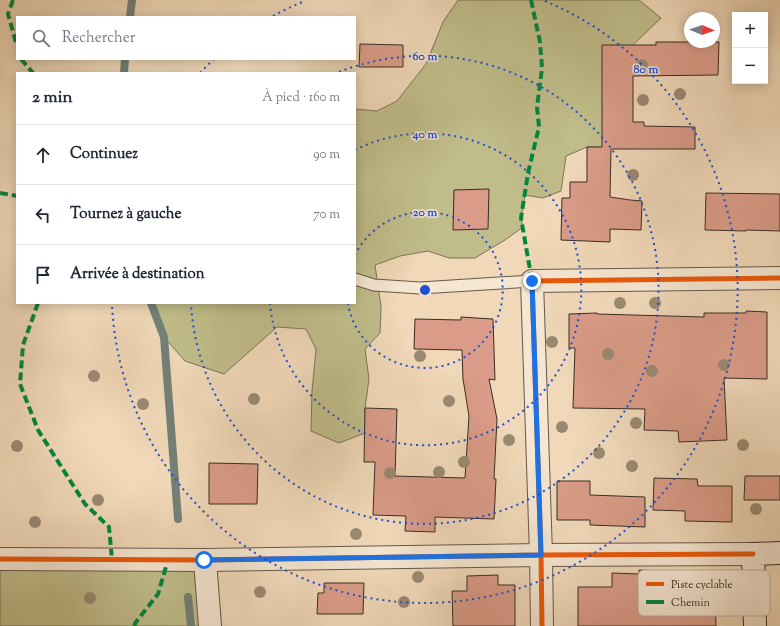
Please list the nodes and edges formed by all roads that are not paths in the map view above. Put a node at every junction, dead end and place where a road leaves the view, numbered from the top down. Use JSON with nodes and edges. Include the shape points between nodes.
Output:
{"nodes":[{"id":1,"x":780,"y":278,"type":"edge"},
{"id":2,"x":356,"y":279,"type":"edge"},
{"id":3,"x":532,"y":281,"type":"junction"},
{"id":4,"x":780,"y":553,"type":"edge"},
{"id":5,"x":754,"y":554,"type":"junction"},
{"id":6,"x":541,"y":555,"type":"junction"},
{"id":7,"x":0,"y":559,"type":"edge"},
{"id":8,"x":204,"y":560,"type":"junction"},
{"id":9,"x":754,"y":570,"type":"edge"},
{"id":10,"x":755,"y":616,"type":"edge"},
{"id":11,"x":210,"y":626,"type":"edge"},
{"id":12,"x":542,"y":626,"type":"edge"},
{"id":13,"x":755,"y":626,"type":"edge"}],
"edges":[{"from":1,"to":3,"type":"street"},
{"from":2,"to":3,"type":"lane","via":[[374,285],[420,288]]},
{"from":3,"to":6,"type":"street"},
{"from":4,"to":5,"type":"street"},
{"from":5,"to":6,"type":"street"},
{"from":5,"to":9,"type":"street"},
{"from":6,"to":8,"type":"street"},
{"from":6,"to":12,"type":"street"},
{"from":7,"to":8,"type":"street"},
{"from":8,"to":11,"type":"street"},
{"from":10,"to":13,"type":"street"}]}
